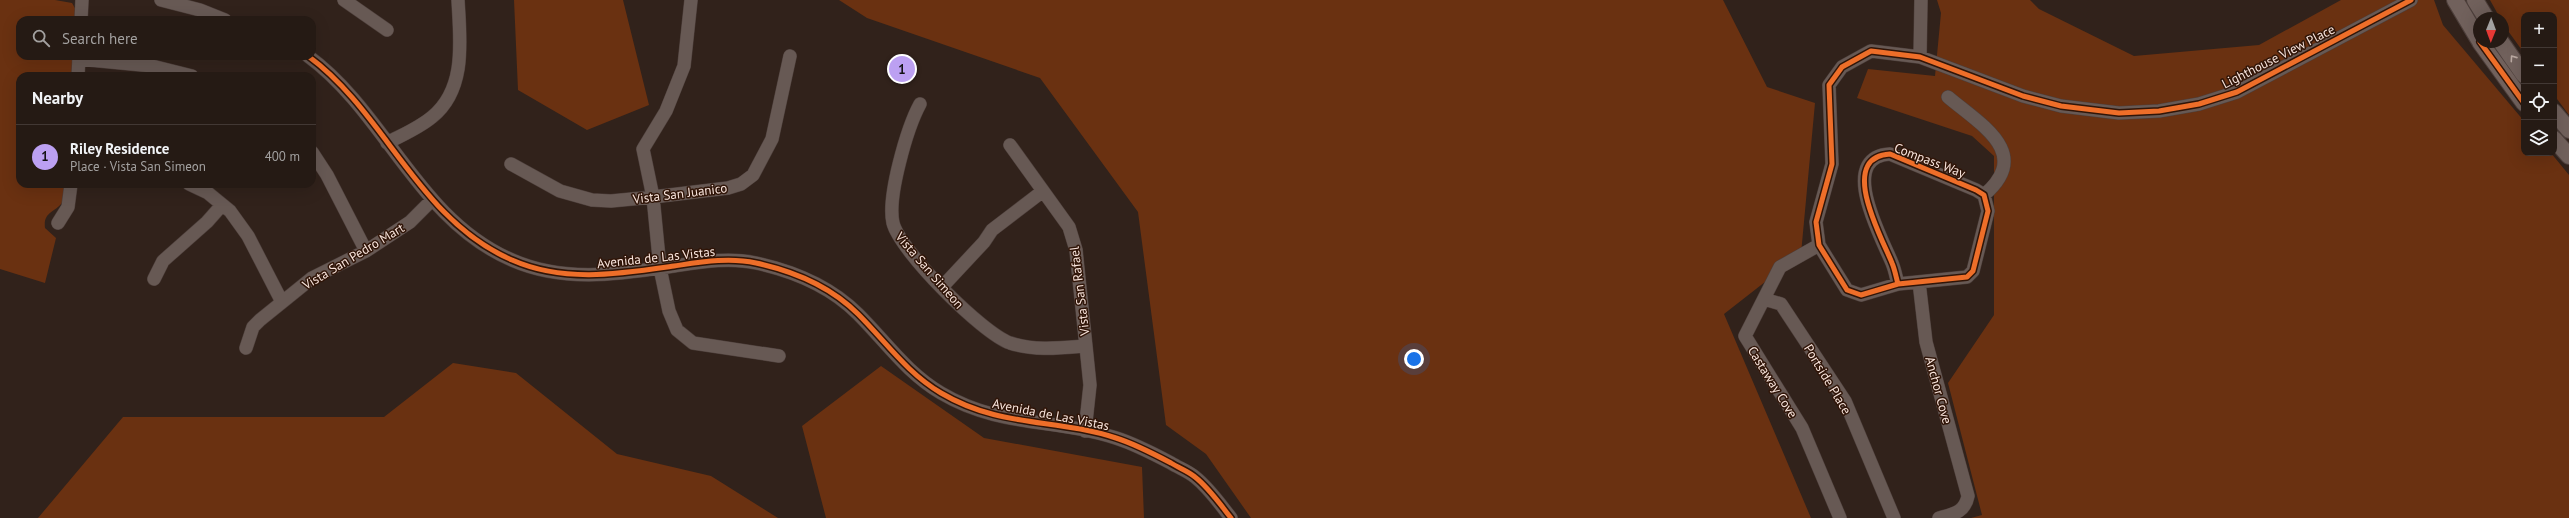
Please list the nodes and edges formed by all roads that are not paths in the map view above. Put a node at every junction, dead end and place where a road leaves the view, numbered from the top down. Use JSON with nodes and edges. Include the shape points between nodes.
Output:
{"nodes":[{"id":1,"x":82,"y":0,"type":"edge"},
{"id":2,"x":161,"y":0,"type":"edge"},
{"id":3,"x":344,"y":0,"type":"edge"},
{"id":4,"x":458,"y":0,"type":"edge"},
{"id":5,"x":691,"y":0,"type":"edge"},
{"id":6,"x":1921,"y":0,"type":"edge"},
{"id":7,"x":2411,"y":0,"type":"edge"},
{"id":8,"x":2455,"y":0,"type":"edge"},
{"id":9,"x":2475,"y":0,"type":"edge"},
{"id":10,"x":2482,"y":12,"type":"edge"},
{"id":11,"x":81,"y":16,"type":"edge"},
{"id":12,"x":216,"y":16,"type":"edge"},
{"id":13,"x":387,"y":30,"type":"dead end"},
{"id":14,"x":2473,"y":30,"type":"edge"},
{"id":15,"x":2485,"y":48,"type":"edge"},
{"id":16,"x":2505,"y":48,"type":"edge"},
{"id":17,"x":790,"y":56,"type":"dead end"},
{"id":18,"x":1920,"y":57,"type":"junction"},
{"id":19,"x":79,"y":60,"type":"edge"},
{"id":20,"x":103,"y":60,"type":"edge"},
{"id":21,"x":313,"y":60,"type":"edge"},
{"id":22,"x":2521,"y":71,"type":"edge"},
{"id":23,"x":78,"y":72,"type":"edge"},
{"id":24,"x":176,"y":72,"type":"edge"},
{"id":25,"x":1948,"y":97,"type":"dead end"},
{"id":26,"x":2521,"y":99,"type":"edge"},
{"id":27,"x":920,"y":104,"type":"dead end"},
{"id":28,"x":2557,"y":116,"type":"edge"},
{"id":29,"x":2569,"y":130,"type":"edge"},
{"id":30,"x":2557,"y":142,"type":"edge"},
{"id":31,"x":387,"y":143,"type":"junction"},
{"id":32,"x":1010,"y":145,"type":"dead end"},
{"id":33,"x":2569,"y":156,"type":"edge"},
{"id":34,"x":316,"y":158,"type":"edge"},
{"id":35,"x":511,"y":164,"type":"dead end"},
{"id":36,"x":70,"y":188,"type":"edge"},
{"id":37,"x":197,"y":188,"type":"edge"},
{"id":38,"x":1043,"y":190,"type":"junction"},
{"id":39,"x":1984,"y":195,"type":"junction"},
{"id":40,"x":653,"y":197,"type":"junction"},
{"id":41,"x":432,"y":200,"type":"junction"},
{"id":42,"x":222,"y":205,"type":"junction"},
{"id":43,"x":58,"y":223,"type":"dead end"},
{"id":44,"x":1819,"y":245,"type":"junction"},
{"id":45,"x":366,"y":251,"type":"junction"},
{"id":46,"x":660,"y":268,"type":"junction"},
{"id":47,"x":154,"y":280,"type":"dead end"},
{"id":48,"x":1919,"y":282,"type":"junction"},
{"id":49,"x":1898,"y":284,"type":"junction"},
{"id":50,"x":942,"y":287,"type":"junction"},
{"id":51,"x":1764,"y":299,"type":"junction"},
{"id":52,"x":282,"y":302,"type":"junction"},
{"id":53,"x":1086,"y":346,"type":"junction"},
{"id":54,"x":246,"y":348,"type":"dead end"},
{"id":55,"x":779,"y":356,"type":"dead end"},
{"id":56,"x":1086,"y":431,"type":"junction"},
{"id":57,"x":1231,"y":518,"type":"edge"},
{"id":58,"x":1840,"y":518,"type":"edge"},
{"id":59,"x":1894,"y":518,"type":"edge"},
{"id":60,"x":1939,"y":518,"type":"edge"}],
"edges":[{"from":1,"to":11,"type":"street"},
{"from":2,"to":12,"type":"street"},
{"from":3,"to":13,"type":"street"},
{"from":4,"to":31,"type":"street","via":[[461,39],[459,66],[449,96],[432,117]]},
{"from":5,"to":40,"type":"street","via":[[684,66],[666,111],[643,149]]},
{"from":6,"to":18,"type":"street"},
{"from":7,"to":18,"type":"street","name":"Lighthouse View Place","via":[[2237,92],[2199,104],[2159,111],[2106,112],[2061,106],[2023,96]]},
{"from":8,"to":14,"type":"main road"},
{"from":9,"to":10,"type":"main road"},
{"from":15,"to":26,"type":"main road"},
{"from":22,"to":16,"type":"main road","one_way":true},
{"from":17,"to":40,"type":"street","name":"Vista San Juanico","via":[[772,139],[753,175],[741,184],[728,188]]},
{"from":18,"to":44,"type":"street","name":"Lighthouse View Place","via":[[1871,51],[1842,67],[1829,85],[1832,164],[1816,222]]},
{"from":19,"to":23,"type":"street"},
{"from":20,"to":24,"type":"street","via":[[152,66]]},
{"from":21,"to":31,"type":"street","name":"Avenida de Las Vistas","via":[[338,80]]},
{"from":25,"to":39,"type":"street","via":[[1992,135],[2002,147],[2005,158],[2003,175],[1997,185]]},
{"from":27,"to":50,"type":"street","name":"Vista San Simeon","via":[[910,121],[890,207],[897,236]]},
{"from":28,"to":29,"type":"main road"},
{"from":30,"to":33,"type":"main road"},
{"from":31,"to":41,"type":"street","name":"Avenida de Las Vistas"},
{"from":32,"to":38,"type":"street","name":"Vista San Rafael"},
{"from":34,"to":45,"type":"street"},
{"from":35,"to":40,"type":"street","name":"Vista San Juanico","via":[[556,189],[588,199],[611,201]]},
{"from":36,"to":43,"type":"street","via":[[68,207]]},
{"from":37,"to":42,"type":"street"},
{"from":38,"to":50,"type":"street","via":[[992,230]]},
{"from":38,"to":53,"type":"street","name":"Vista San Rafael","via":[[1069,227],[1076,250]]},
{"from":39,"to":48,"type":"street","via":[[1988,211],[1973,272],[1967,278],[1958,280]]},
{"from":39,"to":49,"type":"street","name":"Compass Way","via":[[1890,154],[1875,158],[1868,166],[1864,195],[1893,265]]},
{"from":40,"to":46,"type":"street"},
{"from":41,"to":45,"type":"street","name":"Vista San Pedro Mart","via":[[410,222]]},
{"from":41,"to":46,"type":"street","name":"Avenida de Las Vistas","via":[[483,245],[528,267],[558,274],[589,276]]},
{"from":42,"to":47,"type":"street","via":[[207,222],[162,261]]},
{"from":42,"to":52,"type":"street","via":[[230,211],[248,236]]},
{"from":44,"to":49,"type":"street","via":[[1847,290],[1861,295]]},
{"from":44,"to":51,"type":"street","name":"Castaway Cove","via":[[1780,267]]},
{"from":45,"to":52,"type":"street","name":"Vista San Pedro Mart","via":[[312,278]]},
{"from":46,"to":55,"type":"street","via":[[669,311],[677,330],[694,343]]},
{"from":46,"to":56,"type":"street","name":"Avenida de Las Vistas","via":[[710,261],[754,262],[807,278],[856,312],[915,377],[941,393],[967,407],[997,417]]},
{"from":48,"to":49,"type":"street"},
{"from":48,"to":60,"type":"street","name":"Anchor Cove","via":[[1926,342],[1968,496],[1966,505],[1959,512]]},
{"from":50,"to":53,"type":"street","name":"Vista San Simeon","via":[[979,324],[1010,343],[1045,350]]},
{"from":51,"to":58,"type":"street","name":"Castaway Cove","via":[[1745,336],[1802,428]]},
{"from":51,"to":59,"type":"street","name":"Portside Place","via":[[1781,304],[1845,401]]},
{"from":52,"to":54,"type":"street","name":"Vista San Pedro Mart","via":[[253,327]]},
{"from":53,"to":56,"type":"street","name":"Vista San Rafael","via":[[1090,385]]},
{"from":56,"to":57,"type":"street","name":"Avenida de Las Vistas","via":[[1116,438],[1157,456],[1195,477]]}]}
